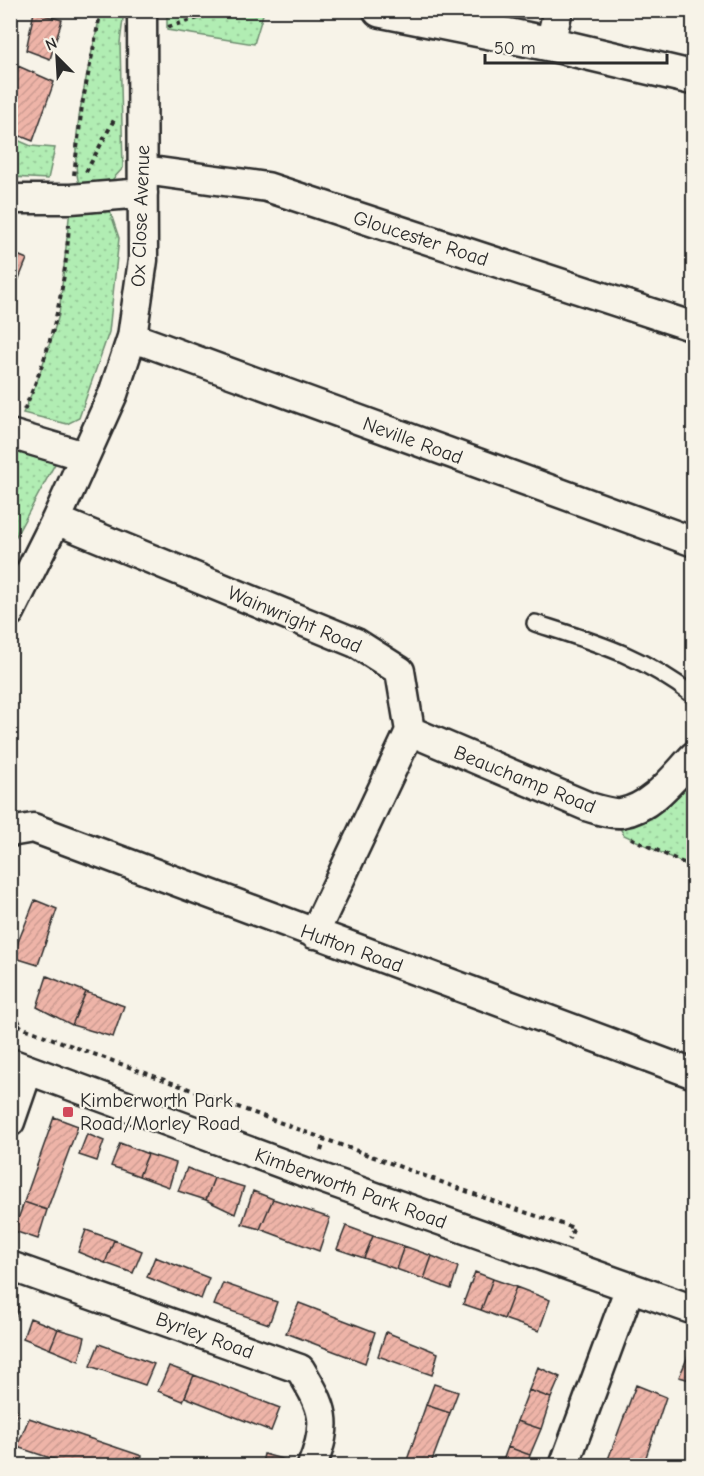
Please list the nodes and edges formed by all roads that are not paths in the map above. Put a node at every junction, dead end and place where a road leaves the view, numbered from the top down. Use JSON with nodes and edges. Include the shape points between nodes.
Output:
{"nodes":[{"id":1,"x":380,"y":10,"type":"edge"},
{"id":2,"x":558,"y":10,"type":"edge"},
{"id":3,"x":142,"y":22,"type":"edge"},
{"id":4,"x":550,"y":44,"type":"junction"},
{"id":5,"x":693,"y":78,"type":"edge"},
{"id":6,"x":143,"y":182,"type":"junction"},
{"id":7,"x":10,"y":198,"type":"edge"},
{"id":8,"x":693,"y":327,"type":"edge"},
{"id":9,"x":132,"y":337,"type":"junction"},
{"id":10,"x":12,"y":434,"type":"edge"},
{"id":11,"x":84,"y":456,"type":"junction"},
{"id":12,"x":56,"y":520,"type":"junction"},
{"id":13,"x":693,"y":543,"type":"edge"},
{"id":14,"x":10,"y":612,"type":"edge"},
{"id":15,"x":535,"y":623,"type":"dead end"},
{"id":16,"x":693,"y":696,"type":"edge"},
{"id":17,"x":410,"y":731,"type":"junction"},
{"id":18,"x":693,"y":756,"type":"edge"},
{"id":19,"x":10,"y":832,"type":"edge"},
{"id":20,"x":314,"y":934,"type":"junction"},
{"id":21,"x":20,"y":1067,"type":"edge"},
{"id":22,"x":693,"y":1074,"type":"edge"},
{"id":23,"x":10,"y":1122,"type":"edge"},
{"id":24,"x":10,"y":1266,"type":"edge"},
{"id":25,"x":630,"y":1287,"type":"junction"},
{"id":26,"x":693,"y":1310,"type":"edge"},
{"id":27,"x":312,"y":1466,"type":"edge"},
{"id":28,"x":564,"y":1466,"type":"edge"}],
"edges":[{"from":1,"to":4,"type":"street"},
{"from":2,"to":4,"type":"street"},
{"from":3,"to":6,"type":"street","name":"Ox Close Avenue"},
{"from":4,"to":5,"type":"street"},
{"from":6,"to":7,"type":"street","name":"Gloucester Road","via":[[71,199]]},
{"from":6,"to":8,"type":"street","name":"Gloucester Road","via":[[267,188]]},
{"from":6,"to":9,"type":"street","name":"Ox Close Avenue","via":[[143,260]]},
{"from":9,"to":11,"type":"street","name":"Ox Close Avenue","via":[[113,394]]},
{"from":9,"to":13,"type":"street","name":"Neville Road"},
{"from":10,"to":11,"type":"street"},
{"from":11,"to":12,"type":"street","name":"Ox Close Avenue"},
{"from":12,"to":14,"type":"street","name":"Ox Close Avenue"},
{"from":12,"to":17,"type":"street","name":"Wainwright Road","via":[[356,643],[400,671]]},
{"from":15,"to":16,"type":"lane","via":[[635,657]]},
{"from":17,"to":18,"type":"street","name":"Beauchamp Road","via":[[611,813],[621,813],[650,800]]},
{"from":17,"to":20,"type":"street"},
{"from":19,"to":20,"type":"street","name":"Hutton Road","via":[[33,828]]},
{"from":20,"to":22,"type":"street","name":"Hutton Road"},
{"from":21,"to":23,"type":"street"},
{"from":21,"to":25,"type":"street","name":"Kimberworth Park Road"},
{"from":24,"to":27,"type":"street","name":"Byrley Road","via":[[300,1369],[322,1404],[323,1439]]},
{"from":25,"to":26,"type":"street","name":"Kimberworth Park Road"},
{"from":25,"to":28,"type":"street"}]}
